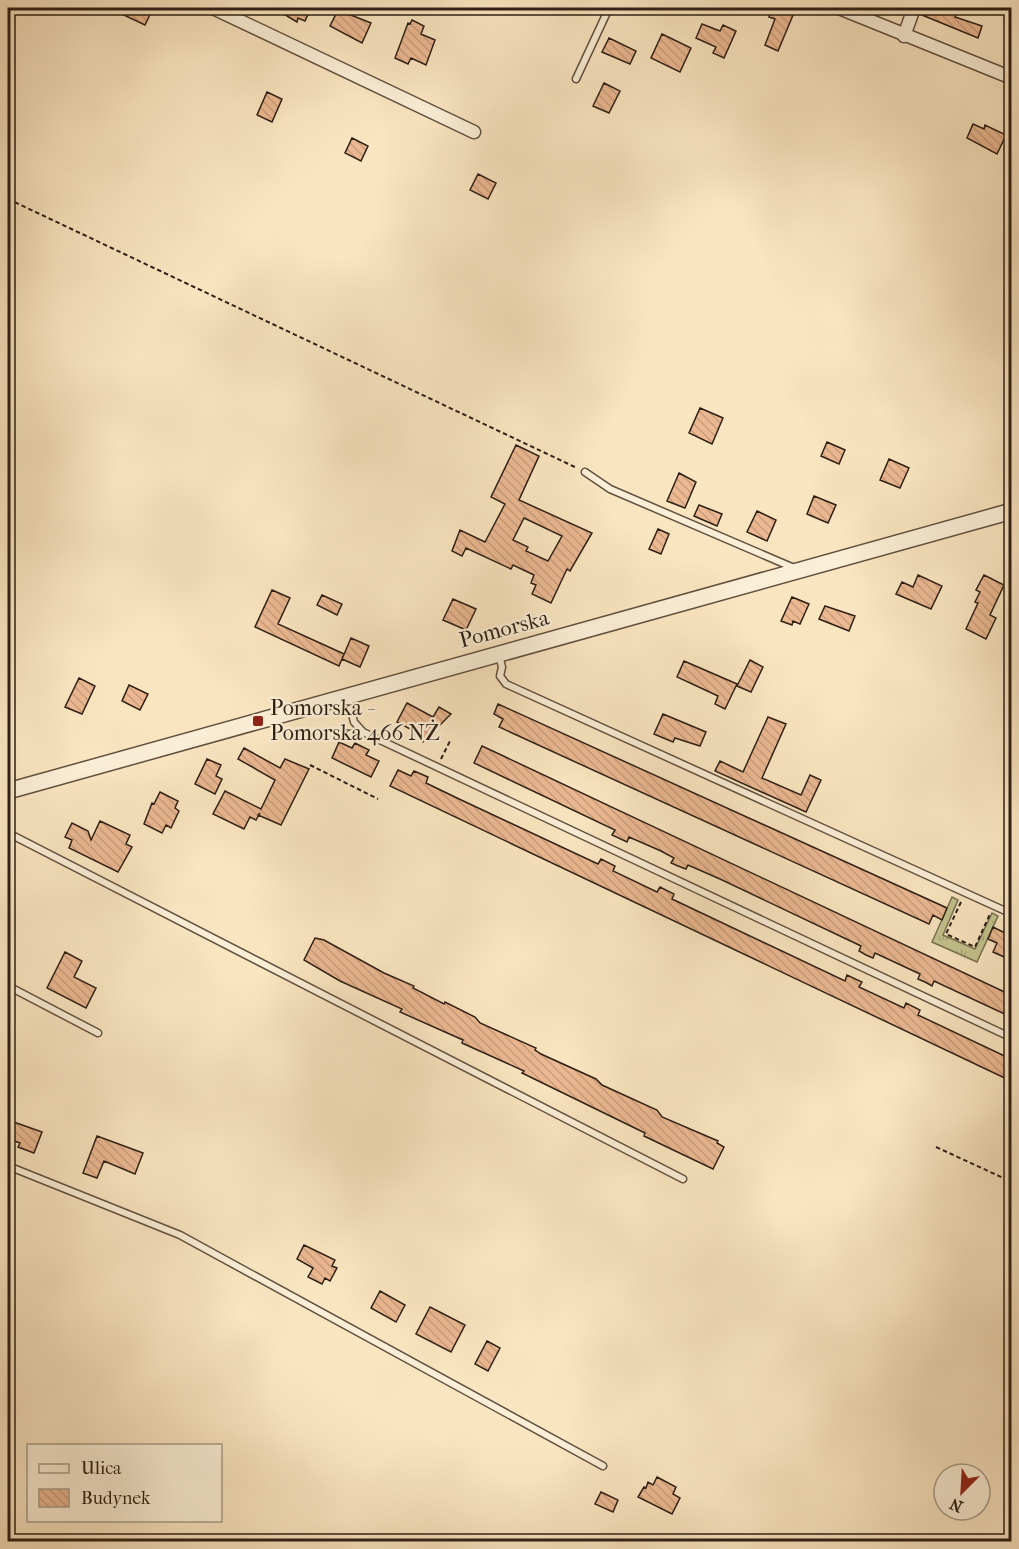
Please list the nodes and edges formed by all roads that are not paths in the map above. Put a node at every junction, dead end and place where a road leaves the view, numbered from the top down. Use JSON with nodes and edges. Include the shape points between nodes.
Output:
{"nodes":[{"id":1,"x":213,"y":8,"type":"edge"},
{"id":2,"x":609,"y":8,"type":"edge"},
{"id":3,"x":839,"y":8,"type":"edge"},
{"id":4,"x":914,"y":8,"type":"edge"},
{"id":5,"x":904,"y":36,"type":"junction"},
{"id":6,"x":1011,"y":78,"type":"edge"},
{"id":7,"x":576,"y":80,"type":"dead end"},
{"id":8,"x":474,"y":132,"type":"dead end"},
{"id":9,"x":585,"y":472,"type":"road end"},
{"id":10,"x":1011,"y":511,"type":"edge"},
{"id":11,"x":799,"y":572,"type":"junction"},
{"id":12,"x":498,"y":654,"type":"junction"},
{"id":13,"x":347,"y":696,"type":"junction"},
{"id":14,"x":8,"y":791,"type":"edge"},
{"id":15,"x":8,"y":833,"type":"edge"},
{"id":16,"x":1011,"y":914,"type":"edge"},
{"id":17,"x":8,"y":986,"type":"edge"},
{"id":18,"x":98,"y":1033,"type":"dead end"},
{"id":19,"x":1011,"y":1038,"type":"edge"},
{"id":20,"x":8,"y":1166,"type":"edge"},
{"id":21,"x":683,"y":1179,"type":"dead end"},
{"id":22,"x":603,"y":1466,"type":"dead end"}],
"edges":[{"from":1,"to":8,"type":"street"},
{"from":2,"to":7,"type":"lane"},
{"from":3,"to":5,"type":"street"},
{"from":4,"to":5,"type":"street"},
{"from":5,"to":6,"type":"street"},
{"from":9,"to":11,"type":"lane","via":[[610,489]]},
{"from":10,"to":11,"type":"street","name":"Pomorska"},
{"from":11,"to":12,"type":"street","name":"Pomorska"},
{"from":12,"to":13,"type":"street","name":"Pomorska"},
{"from":12,"to":16,"type":"lane","via":[[500,676],[506,684]]},
{"from":13,"to":14,"type":"street","name":"Pomorska"},
{"from":13,"to":19,"type":"lane","via":[[357,728]]},
{"from":15,"to":21,"type":"lane"},
{"from":17,"to":18,"type":"lane"},
{"from":20,"to":22,"type":"lane","via":[[180,1235]]}]}
